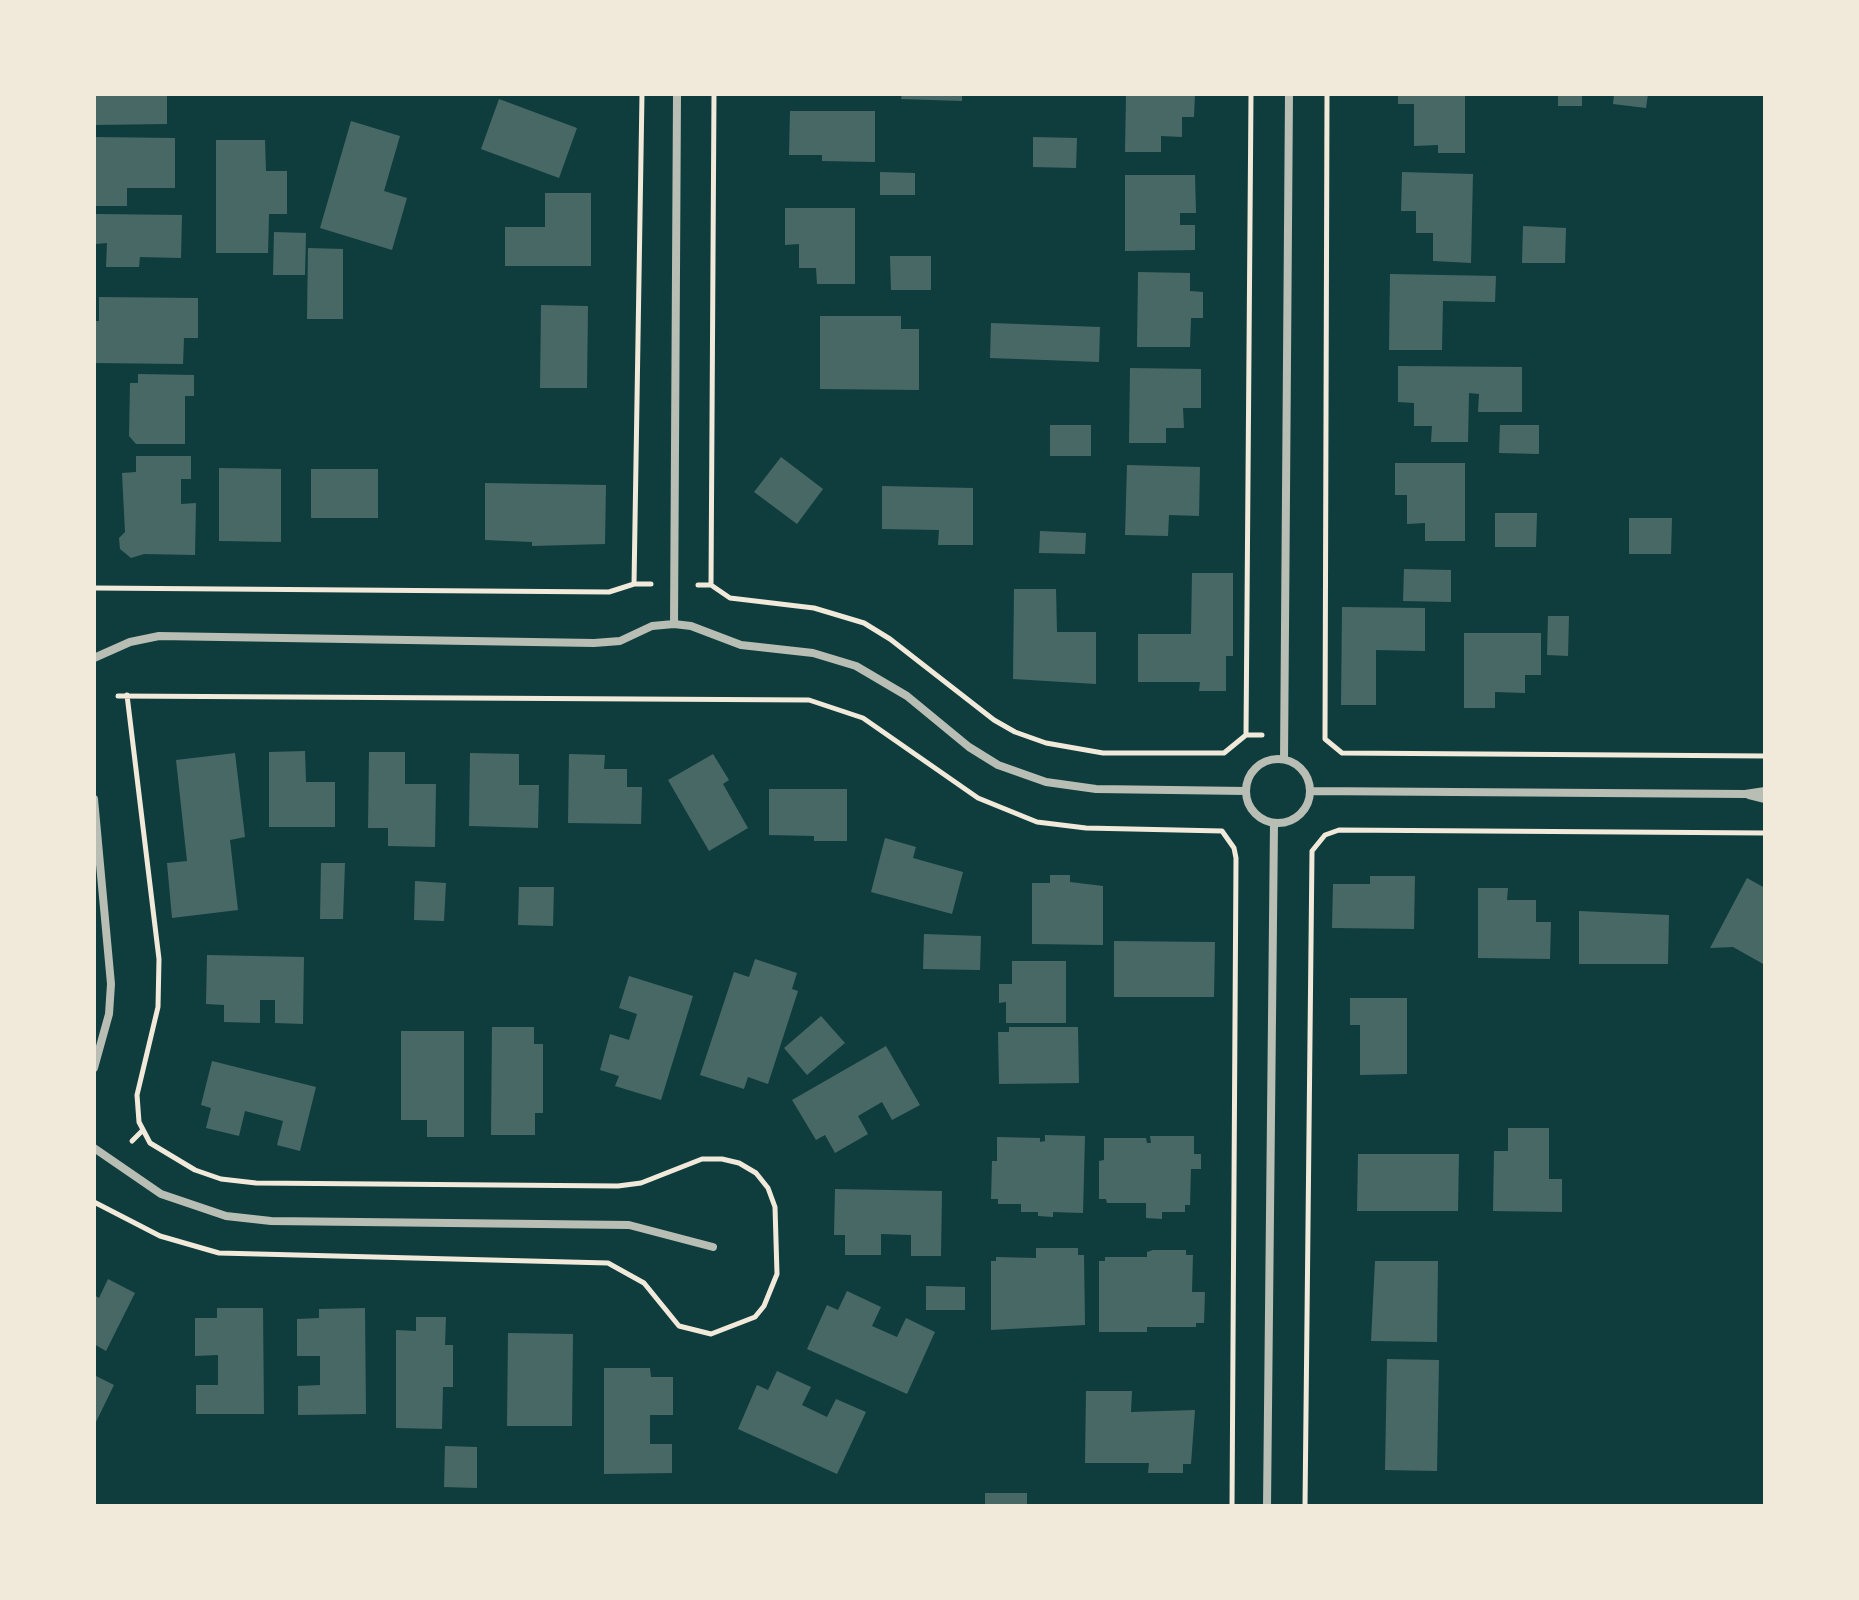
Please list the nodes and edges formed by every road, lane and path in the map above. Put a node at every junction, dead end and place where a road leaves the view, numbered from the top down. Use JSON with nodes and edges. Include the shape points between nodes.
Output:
{"nodes":[{"id":1,"x":642,"y":94,"type":"edge"},
{"id":2,"x":677,"y":94,"type":"edge"},
{"id":3,"x":714,"y":94,"type":"edge"},
{"id":4,"x":1251,"y":94,"type":"edge"},
{"id":5,"x":1289,"y":94,"type":"edge"},
{"id":6,"x":1327,"y":94,"type":"edge"},
{"id":7,"x":634,"y":584,"type":"junction"},
{"id":8,"x":651,"y":584,"type":"dead end"},
{"id":9,"x":697,"y":585,"type":"dead end"},
{"id":10,"x":711,"y":585,"type":"junction"},
{"id":11,"x":94,"y":588,"type":"edge"},
{"id":12,"x":674,"y":624,"type":"junction"},
{"id":13,"x":94,"y":658,"type":"edge"},
{"id":14,"x":127,"y":695,"type":"junction"},
{"id":15,"x":118,"y":696,"type":"dead end"},
{"id":16,"x":1246,"y":735,"type":"junction"},
{"id":17,"x":1262,"y":735,"type":"dead end"},
{"id":18,"x":1224,"y":753,"type":"junction"},
{"id":19,"x":1342,"y":753,"type":"junction"},
{"id":20,"x":1765,"y":756,"type":"edge"},
{"id":21,"x":1284,"y":759,"type":"junction"},
{"id":22,"x":1342,"y":765,"type":"dead end"},
{"id":23,"x":1224,"y":767,"type":"dead end"},
{"id":24,"x":1246,"y":791,"type":"junction"},
{"id":25,"x":1310,"y":791,"type":"junction"},
{"id":26,"x":1765,"y":791,"type":"edge"},
{"id":27,"x":1745,"y":794,"type":"junction"},
{"id":28,"x":94,"y":799,"type":"edge"},
{"id":29,"x":1765,"y":799,"type":"edge"},
{"id":30,"x":1223,"y":815,"type":"dead end"},
{"id":31,"x":1339,"y":817,"type":"dead end"},
{"id":32,"x":1274,"y":823,"type":"junction"},
{"id":33,"x":1339,"y":830,"type":"junction"},
{"id":34,"x":1222,"y":831,"type":"junction"},
{"id":35,"x":1765,"y":833,"type":"edge"},
{"id":36,"x":1236,"y":858,"type":"junction"},
{"id":37,"x":1245,"y":858,"type":"dead end"},
{"id":38,"x":1301,"y":858,"type":"dead end"},
{"id":39,"x":1310,"y":858,"type":"junction"},
{"id":40,"x":94,"y":1068,"type":"edge"},
{"id":41,"x":132,"y":1141,"type":"dead end"},
{"id":42,"x":94,"y":1148,"type":"edge"},
{"id":43,"x":713,"y":1247,"type":"dead end"},
{"id":44,"x":1232,"y":1506,"type":"edge"},
{"id":45,"x":1267,"y":1506,"type":"edge"},
{"id":46,"x":1305,"y":1506,"type":"edge"}],
"edges":[{"from":1,"to":7,"type":"path"},
{"from":2,"to":12,"type":"street"},
{"from":3,"to":10,"type":"path"},
{"from":4,"to":16,"type":"path"},
{"from":5,"to":21,"type":"street"},
{"from":6,"to":19,"type":"path","via":[[1323,734]]},
{"from":7,"to":8,"type":"path"},
{"from":7,"to":11,"type":"path","via":[[609,592]]},
{"from":9,"to":10,"type":"path"},
{"from":10,"to":18,"type":"path","via":[[730,598],[814,608],[864,623],[994,720],[1035,739],[1103,753]]},
{"from":12,"to":13,"type":"street","via":[[652,626],[620,641],[594,643],[159,636]]},
{"from":12,"to":24,"type":"street","via":[[741,645],[813,653],[856,666],[907,696],[998,765],[1046,782],[1096,789]]},
{"from":14,"to":15,"type":"path"},
{"from":14,"to":34,"type":"path","via":[[809,700],[863,718],[978,798],[1037,822]]},
{"from":14,"to":41,"type":"path","via":[[159,983],[154,1030],[137,1095],[142,1131]]},
{"from":16,"to":17,"type":"path"},
{"from":16,"to":18,"type":"path"},
{"from":18,"to":23,"type":"path"},
{"from":19,"to":20,"type":"path"},
{"from":19,"to":22,"type":"path"},
{"from":21,"to":24,"type":"street","via":[[1257,766]]},
{"from":21,"to":25,"type":"street","via":[[1300,767]]},
{"from":24,"to":32,"type":"street","via":[[1251,809]]},
{"from":25,"to":27,"type":"street"},
{"from":25,"to":32,"type":"street","via":[[1303,811]]},
{"from":26,"to":27,"type":"street"},
{"from":27,"to":29,"type":"street"},
{"from":28,"to":40,"type":"street","via":[[111,984]]},
{"from":30,"to":34,"type":"path"},
{"from":31,"to":33,"type":"path"},
{"from":32,"to":45,"type":"street"},
{"from":33,"to":35,"type":"path"},
{"from":33,"to":39,"type":"path","via":[[1325,835]]},
{"from":34,"to":36,"type":"path"},
{"from":36,"to":37,"type":"path"},
{"from":36,"to":44,"type":"path"},
{"from":38,"to":39,"type":"path"},
{"from":39,"to":46,"type":"path"},
{"from":42,"to":43,"type":"street","via":[[161,1194],[248,1220],[629,1225]]}]}
